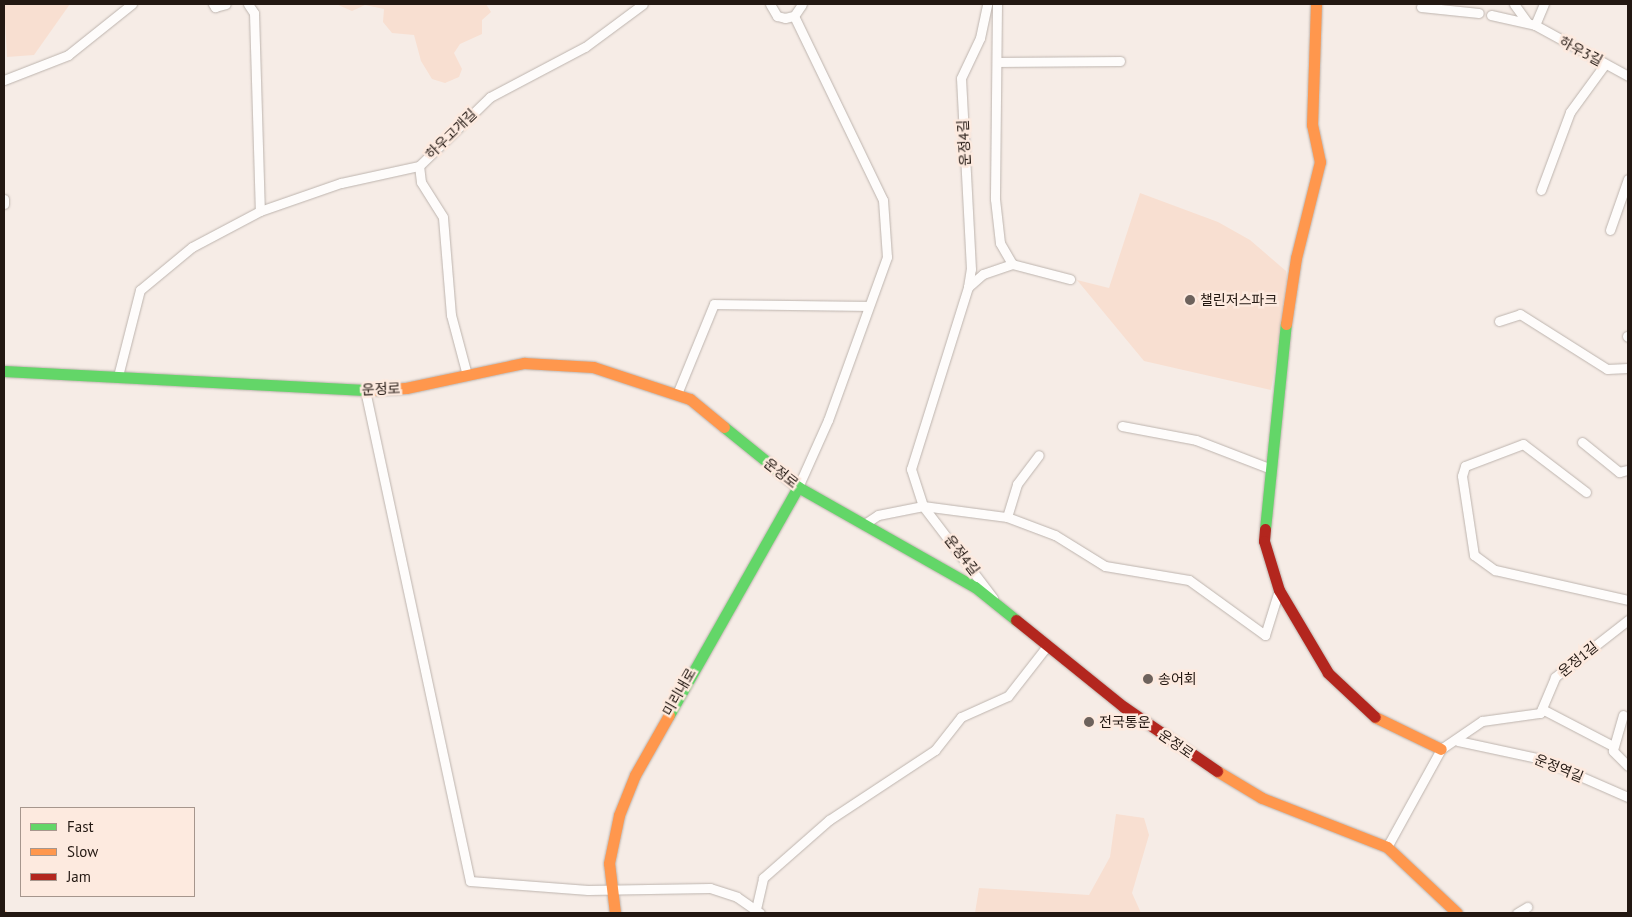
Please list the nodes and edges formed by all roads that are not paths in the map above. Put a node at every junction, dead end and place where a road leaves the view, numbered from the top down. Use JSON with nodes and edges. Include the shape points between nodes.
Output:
{"nodes":[{"id":1,"x":132,"y":4,"type":"edge"},
{"id":2,"x":212,"y":4,"type":"edge"},
{"id":3,"x":226,"y":4,"type":"edge"},
{"id":4,"x":248,"y":4,"type":"edge"},
{"id":5,"x":643,"y":4,"type":"edge"},
{"id":6,"x":770,"y":4,"type":"edge"},
{"id":7,"x":802,"y":4,"type":"edge"},
{"id":8,"x":987,"y":4,"type":"edge"},
{"id":9,"x":997,"y":4,"type":"edge"},
{"id":10,"x":1316,"y":4,"type":"edge"},
{"id":11,"x":1458,"y":4,"type":"edge"},
{"id":12,"x":1514,"y":4,"type":"edge"},
{"id":13,"x":1544,"y":4,"type":"edge"},
{"id":14,"x":1421,"y":7,"type":"dead end"},
{"id":15,"x":1448,"y":8,"type":"junction"},
{"id":16,"x":1479,"y":13,"type":"dead end"},
{"id":17,"x":1491,"y":15,"type":"dead end"},
{"id":18,"x":794,"y":16,"type":"junction"},
{"id":19,"x":1531,"y":23,"type":"junction"},
{"id":20,"x":1120,"y":61,"type":"dead end"},
{"id":21,"x":999,"y":62,"type":"junction"},
{"id":22,"x":1605,"y":64,"type":"junction"},
{"id":23,"x":1628,"y":76,"type":"edge"},
{"id":24,"x":4,"y":80,"type":"edge"},
{"id":25,"x":419,"y":166,"type":"junction"},
{"id":26,"x":1628,"y":179,"type":"edge"},
{"id":27,"x":1541,"y":190,"type":"dead end"},
{"id":28,"x":4,"y":199,"type":"edge"},
{"id":29,"x":4,"y":204,"type":"edge"},
{"id":30,"x":260,"y":211,"type":"junction"},
{"id":31,"x":1610,"y":230,"type":"dead end"},
{"id":32,"x":1012,"y":264,"type":"junction"},
{"id":33,"x":1070,"y":279,"type":"dead end"},
{"id":34,"x":968,"y":287,"type":"junction"},
{"id":35,"x":867,"y":306,"type":"junction"},
{"id":36,"x":1499,"y":321,"type":"dead end"},
{"id":37,"x":1628,"y":368,"type":"edge"},
{"id":38,"x":4,"y":371,"type":"edge"},
{"id":39,"x":467,"y":375,"type":"junction"},
{"id":40,"x":118,"y":376,"type":"junction"},
{"id":41,"x":365,"y":390,"type":"junction"},
{"id":42,"x":677,"y":394,"type":"junction"},
{"id":43,"x":1122,"y":426,"type":"dead end"},
{"id":44,"x":1582,"y":442,"type":"dead end"},
{"id":45,"x":1039,"y":455,"type":"dead end"},
{"id":46,"x":1270,"y":470,"type":"junction"},
{"id":47,"x":1628,"y":470,"type":"edge"},
{"id":48,"x":798,"y":487,"type":"junction"},
{"id":49,"x":1586,"y":492,"type":"dead end"},
{"id":50,"x":923,"y":506,"type":"junction"},
{"id":51,"x":1007,"y":517,"type":"junction"},
{"id":52,"x":866,"y":523,"type":"junction"},
{"id":53,"x":1279,"y":590,"type":"junction"},
{"id":54,"x":1628,"y":600,"type":"edge"},
{"id":55,"x":998,"y":607,"type":"junction"},
{"id":56,"x":1628,"y":620,"type":"edge"},
{"id":57,"x":1047,"y":646,"type":"junction"},
{"id":58,"x":1542,"y":709,"type":"junction"},
{"id":59,"x":1623,"y":715,"type":"dead end"},
{"id":60,"x":1458,"y":742,"type":"junction"},
{"id":61,"x":1613,"y":746,"type":"junction"},
{"id":62,"x":1441,"y":749,"type":"junction"},
{"id":63,"x":1624,"y":764,"type":"edge"},
{"id":64,"x":1628,"y":797,"type":"edge"},
{"id":65,"x":1387,"y":847,"type":"junction"},
{"id":66,"x":610,"y":889,"type":"junction"},
{"id":67,"x":1527,"y":907,"type":"dead end"},
{"id":68,"x":758,"y":911,"type":"edge"},
{"id":69,"x":615,"y":913,"type":"edge"},
{"id":70,"x":1457,"y":913,"type":"edge"},
{"id":71,"x":1517,"y":913,"type":"edge"}],
"edges":[{"from":1,"to":24,"type":"street","via":[[68,55]]},
{"from":2,"to":3,"type":"street","via":[[215,7]]},
{"from":4,"to":30,"type":"street","via":[[254,13]]},
{"from":5,"to":25,"type":"street","name":"하우고개길","via":[[585,47],[490,97]]},
{"from":6,"to":18,"type":"street","via":[[777,16]]},
{"from":7,"to":18,"type":"street"},
{"from":8,"to":34,"type":"street","name":"운정4길","via":[[980,38],[961,78]]},
{"from":9,"to":21,"type":"street"},
{"from":10,"to":46,"type":"street","via":[[1312,125],[1320,162],[1296,258],[1276,389],[1278,412]]},
{"from":11,"to":15,"type":"street"},
{"from":12,"to":19,"type":"street","name":"하우3길"},
{"from":13,"to":19,"type":"street"},
{"from":14,"to":15,"type":"street"},
{"from":15,"to":16,"type":"street"},
{"from":17,"to":19,"type":"street","name":"하우3길"},
{"from":18,"to":35,"type":"street","via":[[883,200],[887,257]]},
{"from":19,"to":22,"type":"street","name":"하우3길"},
{"from":20,"to":21,"type":"street"},
{"from":21,"to":32,"type":"street","via":[[995,200],[1000,243]]},
{"from":22,"to":23,"type":"street","name":"하우3길"},
{"from":22,"to":27,"type":"street","via":[[1570,112]]},
{"from":25,"to":30,"type":"street","via":[[341,183]]},
{"from":25,"to":39,"type":"street","name":"하우고개길","via":[[421,182],[443,217],[451,315]]},
{"from":26,"to":31,"type":"street"},
{"from":28,"to":29,"type":"street"},
{"from":30,"to":40,"type":"street","via":[[192,247],[140,290]]},
{"from":32,"to":33,"type":"street"},
{"from":32,"to":34,"type":"street","via":[[983,274]]},
{"from":34,"to":50,"type":"street","name":"운정4길","via":[[911,469]]},
{"from":35,"to":42,"type":"street","via":[[714,304]]},
{"from":35,"to":48,"type":"street","via":[[828,420]]},
{"from":36,"to":37,"type":"street","via":[[1520,314],[1607,369]]},
{"from":38,"to":40,"type":"street","name":"운정로"},
{"from":39,"to":41,"type":"street","name":"운정로","via":[[406,388]]},
{"from":39,"to":42,"type":"street","name":"운정로","via":[[524,363],[593,368]]},
{"from":40,"to":41,"type":"street","name":"운정로"},
{"from":41,"to":66,"type":"street","via":[[470,881]]},
{"from":42,"to":48,"type":"street","name":"운정로","via":[[690,399]]},
{"from":43,"to":46,"type":"street","via":[[1196,440]]},
{"from":44,"to":47,"type":"street","via":[[1620,472]]},
{"from":45,"to":51,"type":"street","via":[[1017,484]]},
{"from":46,"to":53,"type":"street","via":[[1264,541]]},
{"from":48,"to":52,"type":"street","name":"운정로"},
{"from":48,"to":66,"type":"street","name":"미리내로","via":[[635,775],[619,815],[609,863]]},
{"from":49,"to":54,"type":"street","via":[[1523,444],[1465,466],[1462,476],[1474,555],[1495,570]]},
{"from":50,"to":51,"type":"street","name":"운정4길"},
{"from":50,"to":52,"type":"street","name":"운정4길","via":[[878,515]]},
{"from":50,"to":55,"type":"street","name":"운정4길"},
{"from":51,"to":53,"type":"street","name":"운정4길","via":[[1055,535],[1105,566],[1189,580],[1265,635]]},
{"from":52,"to":55,"type":"street","name":"운정로"},
{"from":53,"to":62,"type":"street","via":[[1328,672],[1345,691],[1382,723]]},
{"from":55,"to":57,"type":"street","name":"운정로"},
{"from":56,"to":58,"type":"street","name":"운정1길","via":[[1555,678]]},
{"from":57,"to":65,"type":"street","name":"운정로","via":[[1124,707],[1210,767],[1262,798]]},
{"from":57,"to":68,"type":"street","via":[[1008,696],[961,717],[935,750],[829,820],[763,878]]},
{"from":58,"to":60,"type":"street","via":[[1482,721]]},
{"from":58,"to":61,"type":"street"},
{"from":59,"to":61,"type":"street"},
{"from":60,"to":62,"type":"street"},
{"from":60,"to":64,"type":"street","name":"운정역길","via":[[1541,759]]},
{"from":61,"to":63,"type":"street"},
{"from":62,"to":65,"type":"street"},
{"from":65,"to":70,"type":"street","name":"운정로"},
{"from":66,"to":68,"type":"street","via":[[710,888],[737,897]]},
{"from":66,"to":69,"type":"street","name":"미리내로"},
{"from":67,"to":71,"type":"street"}]}
